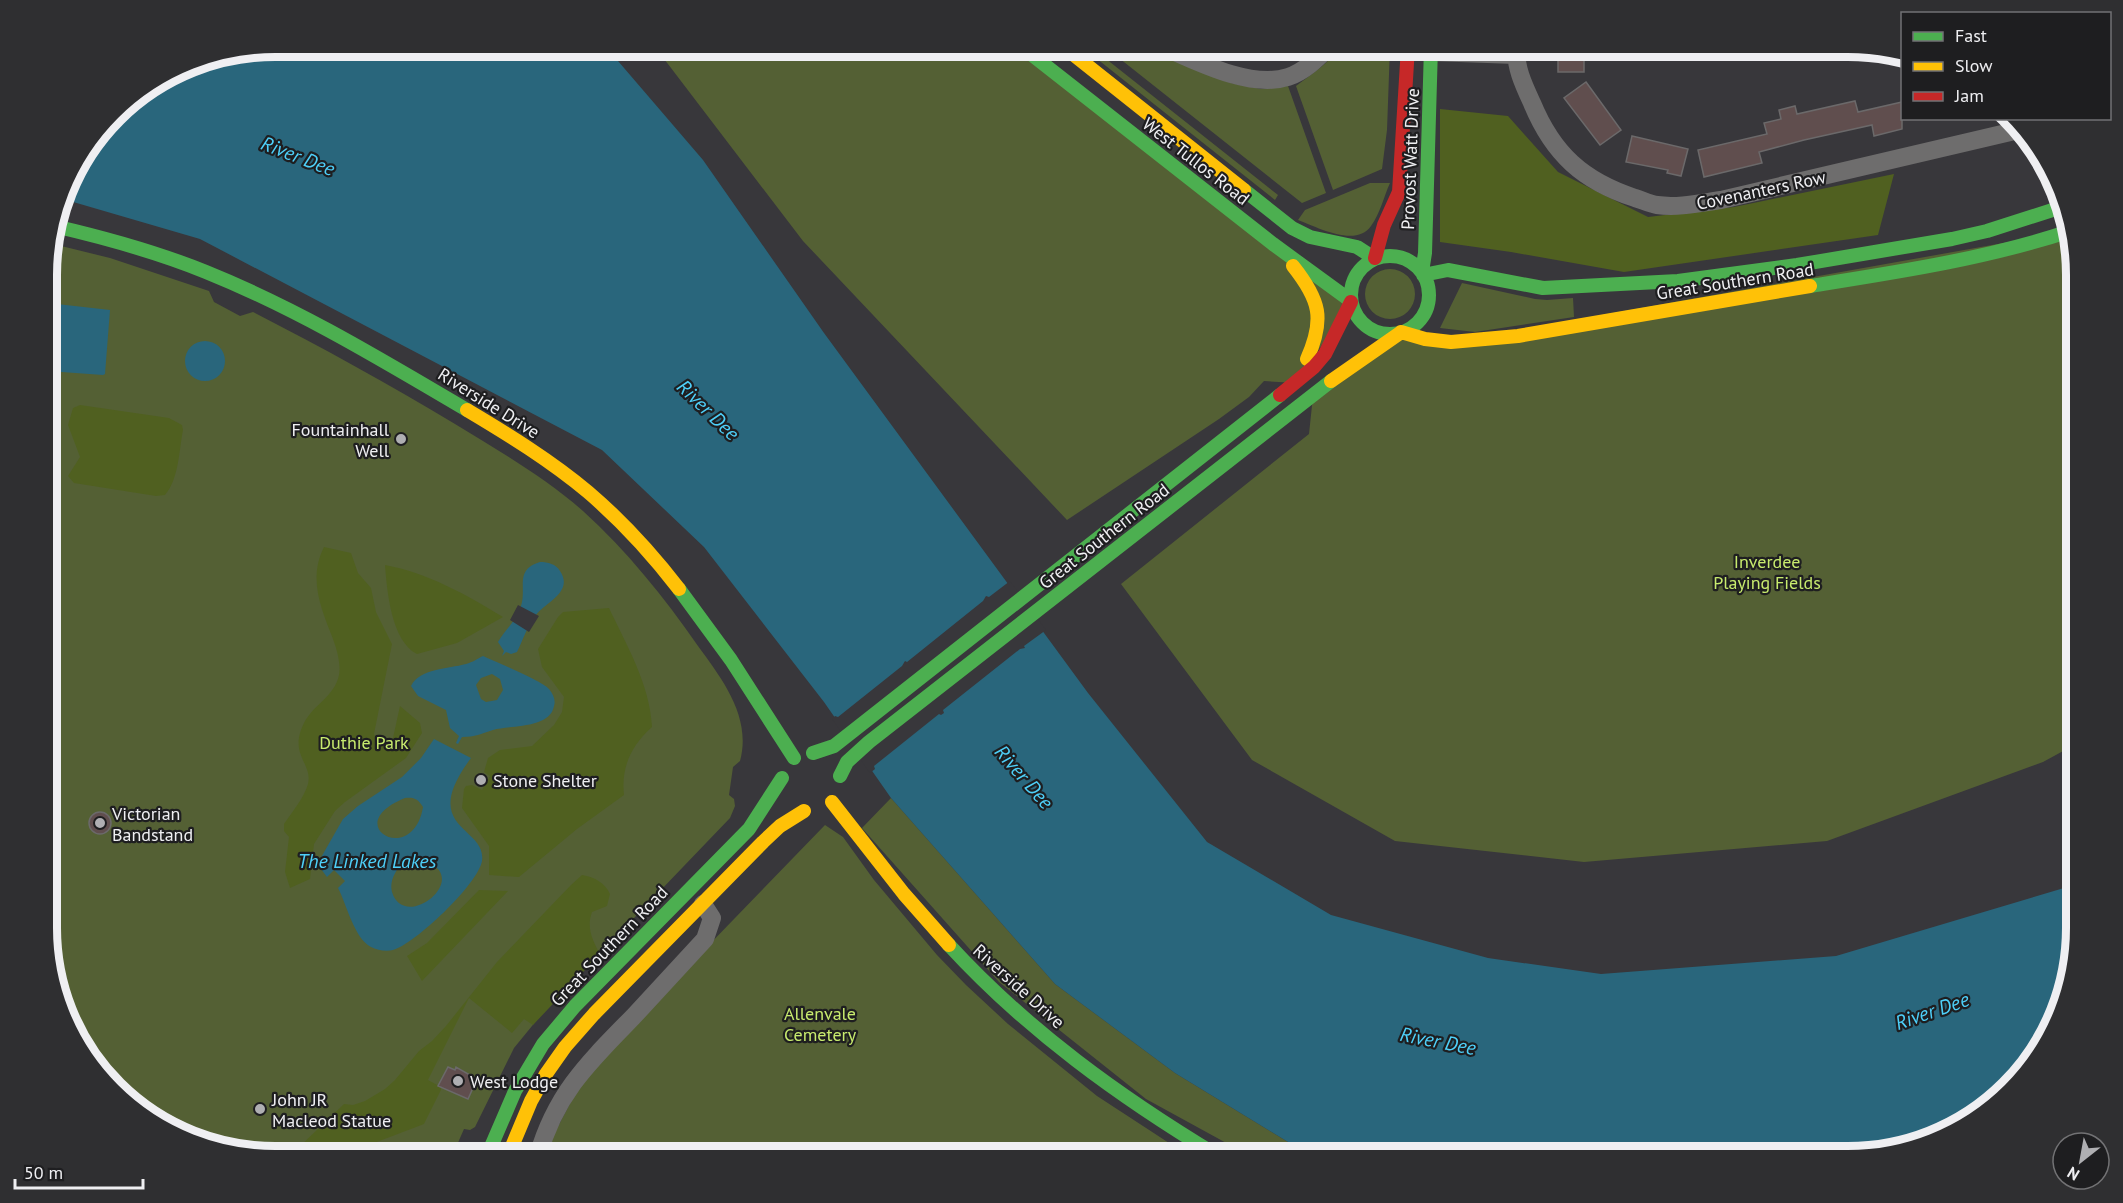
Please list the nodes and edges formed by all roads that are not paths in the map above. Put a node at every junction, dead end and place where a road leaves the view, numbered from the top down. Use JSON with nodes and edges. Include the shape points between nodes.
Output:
{"nodes":[{"id":1,"x":1036,"y":57,"type":"edge"},
{"id":2,"x":1078,"y":57,"type":"edge"},
{"id":3,"x":1187,"y":57,"type":"edge"},
{"id":4,"x":1318,"y":57,"type":"edge"},
{"id":5,"x":1407,"y":57,"type":"edge"},
{"id":6,"x":1430,"y":57,"type":"edge"},
{"id":7,"x":1517,"y":57,"type":"edge"},
{"id":8,"x":2012,"y":132,"type":"edge"},
{"id":9,"x":2056,"y":209,"type":"edge"},
{"id":10,"x":62,"y":228,"type":"edge"},
{"id":11,"x":2062,"y":233,"type":"edge"},
{"id":12,"x":1273,"y":244,"type":"junction"},
{"id":13,"x":1375,"y":258,"type":"junction"},
{"id":14,"x":1423,"y":273,"type":"junction"},
{"id":15,"x":1351,"y":301,"type":"junction"},
{"id":16,"x":1401,"y":332,"type":"junction"},
{"id":17,"x":1291,"y":386,"type":"junction"},
{"id":18,"x":813,"y":753,"type":"junction"},
{"id":19,"x":794,"y":758,"type":"junction"},
{"id":20,"x":840,"y":776,"type":"junction"},
{"id":21,"x":782,"y":778,"type":"junction"},
{"id":22,"x":818,"y":808,"type":"junction"},
{"id":23,"x":703,"y":904,"type":"junction"},
{"id":24,"x":491,"y":1146,"type":"edge"},
{"id":25,"x":512,"y":1146,"type":"edge"},
{"id":26,"x":541,"y":1146,"type":"edge"},
{"id":27,"x":1201,"y":1146,"type":"edge"}],
"edges":[{"from":1,"to":12,"type":"main road","name":"West Tullos Road"},
{"from":2,"to":13,"type":"main road","name":"West Tullos Road","via":[[1292,228],[1325,242],[1357,247]]},
{"from":3,"to":4,"type":"street","via":[[1235,75],[1269,80],[1289,77]]},
{"from":5,"to":13,"type":"main road","name":"Provost Watt Drive","via":[[1400,192],[1381,232]]},
{"from":6,"to":14,"type":"main road","name":"Provost Watt Drive"},
{"from":7,"to":8,"type":"street","name":"Covenanters Row","via":[[1522,81],[1540,123],[1566,159],[1610,190],[1657,205],[1721,200]]},
{"from":9,"to":14,"type":"main road","name":"Great Southern Road","via":[[1953,239],[1678,281],[1542,288],[1448,270]]},
{"from":10,"to":19,"type":"main road","name":"Riverside Drive","via":[[173,260],[267,298],[492,425],[574,480],[633,536],[692,606],[726,651]]},
{"from":11,"to":16,"type":"main road","name":"Great Southern Road","via":[[1948,264],[1518,336],[1451,342]]},
{"from":12,"to":15,"type":"main road","name":"West Tullos Road"},
{"from":12,"to":17,"type":"main road","via":[[1308,285],[1318,304],[1317,340]]},
{"from":13,"to":14,"type":"main road","via":[[1401,257]]},
{"from":13,"to":15,"type":"main road","via":[[1355,275]]},
{"from":14,"to":16,"type":"main road","via":[[1429,290],[1426,308],[1416,324]]},
{"from":15,"to":16,"type":"main road","via":[[1354,312],[1369,328],[1378,333]]},
{"from":15,"to":17,"type":"main road","name":"Great Southern Road","via":[[1325,354]]},
{"from":16,"to":20,"type":"main road","name":"Great Southern Road","via":[[1348,368],[869,742],[847,762]]},
{"from":17,"to":18,"type":"main road","name":"Great Southern Road","via":[[834,746]]},
{"from":18,"to":19,"type":"main road"},
{"from":18,"to":20,"type":"main road","via":[[827,758]]},
{"from":19,"to":21,"type":"main road"},
{"from":20,"to":22,"type":"main road","via":[[839,790]]},
{"from":21,"to":22,"type":"main road","via":[[787,798]]},
{"from":21,"to":24,"type":"main road","name":"Great Southern Road","via":[[749,829],[575,1006],[543,1044],[515,1091]]},
{"from":22,"to":23,"type":"main road","name":"Great Southern Road","via":[[780,826]]},
{"from":22,"to":27,"type":"main road","name":"Riverside Drive","via":[[1000,998],[1099,1078]]},
{"from":23,"to":25,"type":"main road","name":"Great Southern Road","via":[[565,1047],[531,1101]]},
{"from":23,"to":26,"type":"street","via":[[712,918],[705,939],[584,1067],[559,1104]]}]}
